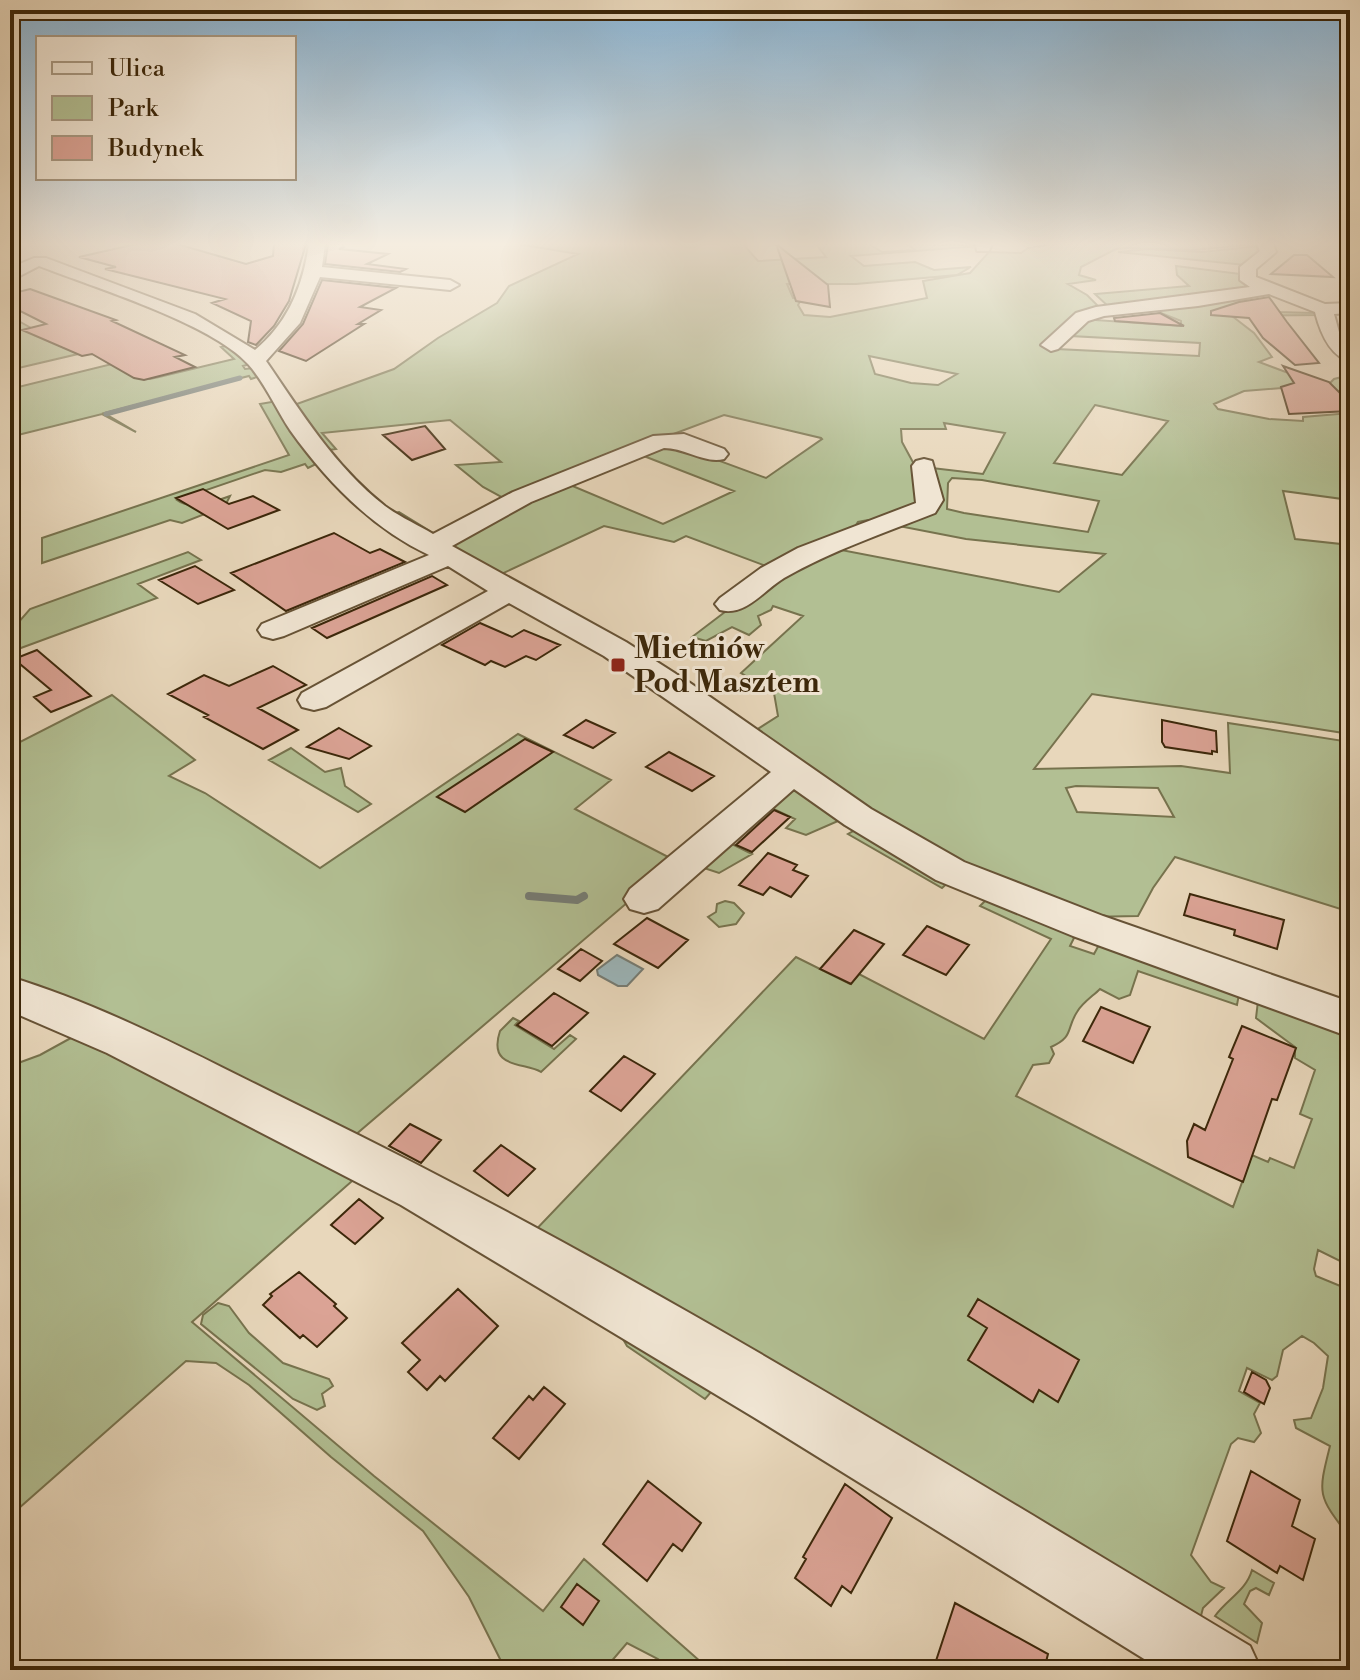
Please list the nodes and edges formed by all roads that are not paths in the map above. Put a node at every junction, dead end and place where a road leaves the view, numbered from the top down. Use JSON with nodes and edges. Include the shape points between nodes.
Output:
{"nodes":[{"id":1,"x":198,"y":322,"type":"edge"},
{"id":2,"x":291,"y":322,"type":"edge"},
{"id":3,"x":1078,"y":322,"type":"edge"},
{"id":4,"x":1335,"y":322,"type":"edge"},
{"id":5,"x":1051,"y":345,"type":"dead end"},
{"id":6,"x":1350,"y":355,"type":"edge"},
{"id":7,"x":255,"y":360,"type":"junction"},
{"id":8,"x":716,"y":454,"type":"dead end"},
{"id":9,"x":924,"y":466,"type":"dead end"},
{"id":10,"x":441,"y":551,"type":"junction"},
{"id":11,"x":509,"y":591,"type":"junction"},
{"id":12,"x":730,"y":604,"type":"dead end"},
{"id":13,"x":273,"y":630,"type":"dead end"},
{"id":14,"x":314,"y":700,"type":"dead end"},
{"id":15,"x":795,"y":773,"type":"junction"},
{"id":16,"x":644,"y":899,"type":"dead end"},
{"id":17,"x":10,"y":993,"type":"edge"},
{"id":18,"x":1350,"y":1020,"type":"edge"},
{"id":19,"x":1226,"y":1670,"type":"edge"}],
"edges":[{"from":1,"to":7,"type":"street"},
{"from":2,"to":7,"type":"street","via":[[274,346]]},
{"from":3,"to":5,"type":"street"},
{"from":4,"to":6,"type":"street","via":[[1330,334]]},
{"from":7,"to":10,"type":"street","via":[[341,479],[377,512]]},
{"from":8,"to":10,"type":"street","via":[[684,441],[661,441],[522,497]]},
{"from":9,"to":12,"type":"street","via":[[930,500],[926,508],[799,558]]},
{"from":10,"to":11,"type":"street"},
{"from":10,"to":13,"type":"street"},
{"from":11,"to":14,"type":"street"},
{"from":11,"to":15,"type":"street","via":[[652,672]]},
{"from":15,"to":16,"type":"street"},
{"from":15,"to":18,"type":"street","via":[[896,842],[950,871]]},
{"from":17,"to":19,"type":"street","via":[[123,1041],[419,1189],[788,1404]]}]}
